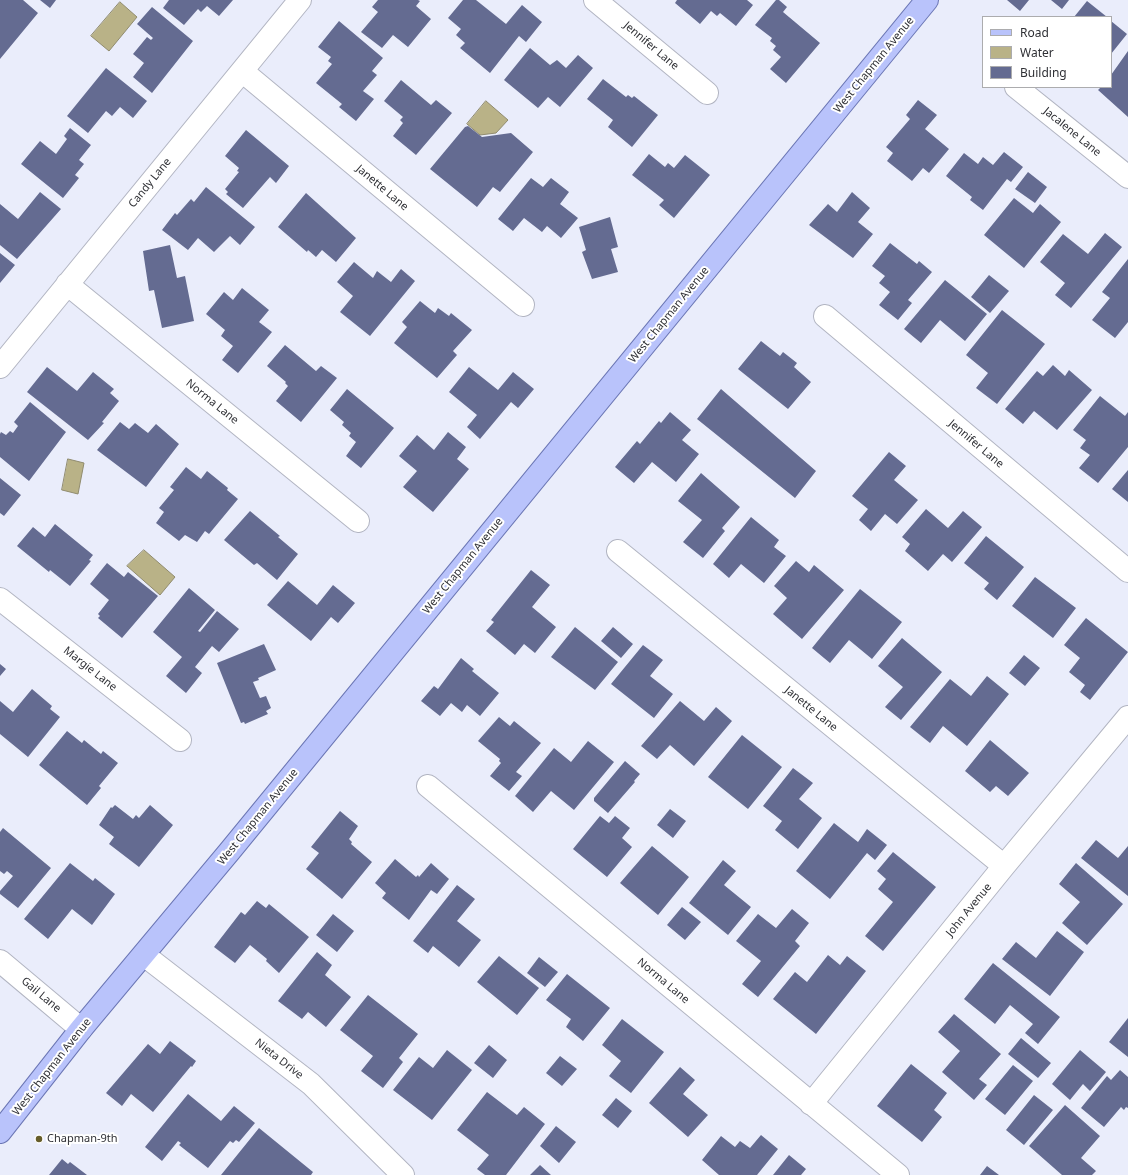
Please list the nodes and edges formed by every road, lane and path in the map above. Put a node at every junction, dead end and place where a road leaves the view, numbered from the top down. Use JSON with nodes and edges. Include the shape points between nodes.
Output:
{"nodes":[{"id":1,"x":300,"y":0,"type":"edge"},
{"id":2,"x":595,"y":0,"type":"edge"},
{"id":3,"x":927,"y":0,"type":"edge"},
{"id":4,"x":242,"y":71,"type":"junction"},
{"id":5,"x":1017,"y":88,"type":"edge"},
{"id":6,"x":708,"y":93,"type":"dead end"},
{"id":7,"x":1128,"y":177,"type":"edge"},
{"id":8,"x":67,"y":284,"type":"junction"},
{"id":9,"x":523,"y":305,"type":"dead end"},
{"id":10,"x":825,"y":316,"type":"dead end"},
{"id":11,"x":0,"y":367,"type":"edge"},
{"id":12,"x":358,"y":521,"type":"dead end"},
{"id":13,"x":618,"y":552,"type":"dead end"},
{"id":14,"x":1128,"y":571,"type":"edge"},
{"id":15,"x":0,"y":599,"type":"edge"},
{"id":16,"x":1128,"y":717,"type":"edge"},
{"id":17,"x":180,"y":740,"type":"dead end"},
{"id":18,"x":428,"y":786,"type":"dead end"},
{"id":19,"x":1004,"y":866,"type":"junction"},
{"id":20,"x":144,"y":955,"type":"junction"},
{"id":21,"x":0,"y":961,"type":"edge"},
{"id":22,"x":81,"y":1029,"type":"junction"},
{"id":23,"x":811,"y":1104,"type":"junction"},
{"id":24,"x":0,"y":1132,"type":"edge"},
{"id":25,"x":403,"y":1175,"type":"edge"},
{"id":26,"x":898,"y":1175,"type":"edge"}],
"edges":[{"from":1,"to":4,"type":"street","name":"Candy Lane"},
{"from":2,"to":6,"type":"street","name":"Jennifer Lane"},
{"from":3,"to":20,"type":"main road","name":"West Chapman Avenue"},
{"from":4,"to":8,"type":"street","name":"Candy Lane"},
{"from":4,"to":9,"type":"street","name":"Janette Lane"},
{"from":5,"to":7,"type":"street","name":"Jacalene Lane"},
{"from":8,"to":11,"type":"street","name":"Candy Lane"},
{"from":8,"to":12,"type":"street","name":"Norma Lane"},
{"from":10,"to":14,"type":"street","name":"Jennifer Lane"},
{"from":13,"to":19,"type":"street","name":"Janette Lane"},
{"from":15,"to":17,"type":"street","name":"Margie Lane"},
{"from":16,"to":19,"type":"street","name":"John Avenue"},
{"from":18,"to":23,"type":"street","name":"Norma Lane"},
{"from":19,"to":23,"type":"street","name":"John Avenue"},
{"from":20,"to":22,"type":"main road","name":"West Chapman Avenue"},
{"from":20,"to":25,"type":"street","name":"Nieta Drive","via":[[311,1084]]},
{"from":21,"to":22,"type":"street","name":"Gail Lane"},
{"from":22,"to":24,"type":"main road","name":"West Chapman Avenue"},
{"from":23,"to":26,"type":"street","name":"Norma Lane"}]}
